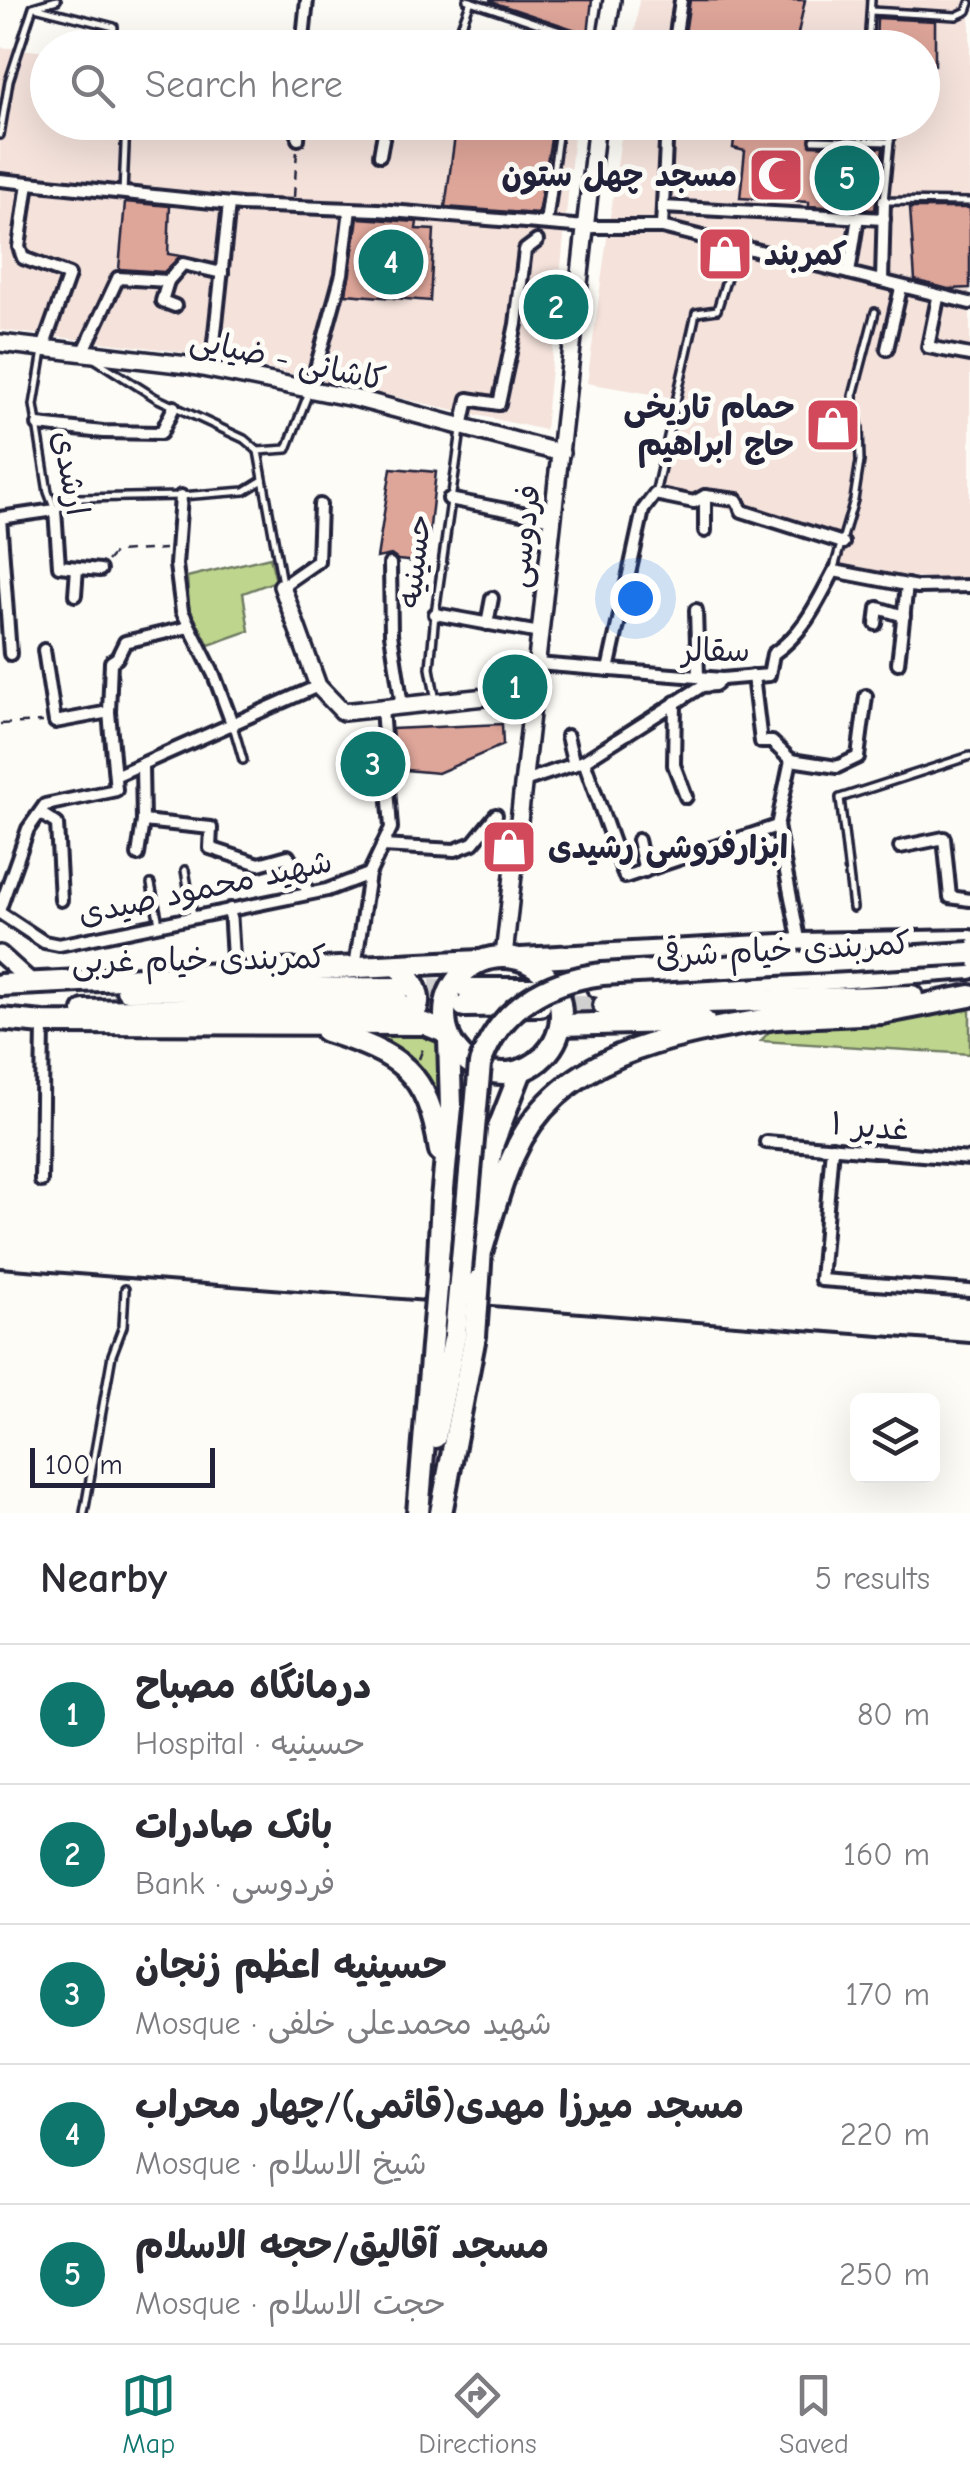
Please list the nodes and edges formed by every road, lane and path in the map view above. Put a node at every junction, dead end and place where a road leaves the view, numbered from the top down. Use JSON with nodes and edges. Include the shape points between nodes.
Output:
{"nodes":[{"id":1,"x":57,"y":0,"type":"edge"},
{"id":2,"x":307,"y":0,"type":"edge"},
{"id":3,"x":612,"y":0,"type":"edge"},
{"id":4,"x":681,"y":0,"type":"edge"},
{"id":5,"x":872,"y":0,"type":"edge"},
{"id":6,"x":469,"y":1,"type":"edge"},
{"id":7,"x":970,"y":4,"type":"edge"},
{"id":8,"x":32,"y":6,"type":"junction"},
{"id":9,"x":870,"y":12,"type":"junction"},
{"id":10,"x":114,"y":30,"type":"edge"},
{"id":11,"x":304,"y":30,"type":"edge"},
{"id":12,"x":460,"y":30,"type":"edge"},
{"id":13,"x":556,"y":30,"type":"edge"},
{"id":14,"x":607,"y":30,"type":"edge"},
{"id":15,"x":677,"y":30,"type":"edge"},
{"id":16,"x":869,"y":30,"type":"edge"},
{"id":17,"x":0,"y":135,"type":"edge"},
{"id":18,"x":125,"y":140,"type":"edge"},
{"id":19,"x":298,"y":140,"type":"edge"},
{"id":20,"x":383,"y":140,"type":"edge"},
{"id":21,"x":557,"y":140,"type":"edge"},
{"id":22,"x":595,"y":140,"type":"edge"},
{"id":23,"x":666,"y":140,"type":"edge"},
{"id":24,"x":814,"y":140,"type":"dead end"},
{"id":25,"x":890,"y":142,"type":"joint"},
{"id":26,"x":380,"y":156,"type":"dead end"},
{"id":27,"x":552,"y":179,"type":"joint"},
{"id":28,"x":0,"y":180,"type":"edge"},
{"id":29,"x":28,"y":183,"type":"junction"},
{"id":30,"x":122,"y":193,"type":"junction"},
{"id":31,"x":884,"y":201,"type":"junction"},
{"id":32,"x":970,"y":202,"type":"edge"},
{"id":33,"x":229,"y":204,"type":"junction"},
{"id":34,"x":663,"y":206,"type":"junction"},
{"id":35,"x":294,"y":207,"type":"junction"},
{"id":36,"x":350,"y":209,"type":"junction"},
{"id":37,"x":858,"y":217,"type":"junction"},
{"id":38,"x":884,"y":219,"type":"junction"},
{"id":39,"x":546,"y":222,"type":"junction"},
{"id":40,"x":586,"y":227,"type":"junction"},
{"id":41,"x":662,"y":227,"type":"junction"},
{"id":42,"x":537,"y":241,"type":"dead end"},
{"id":43,"x":737,"y":246,"type":"junction"},
{"id":44,"x":222,"y":273,"type":"junction"},
{"id":45,"x":849,"y":273,"type":"junction"},
{"id":46,"x":882,"y":281,"type":"junction"},
{"id":47,"x":168,"y":282,"type":"junction"},
{"id":48,"x":901,"y":288,"type":"dead end"},
{"id":49,"x":938,"y":298,"type":"dead end"},
{"id":50,"x":970,"y":303,"type":"edge"},
{"id":51,"x":175,"y":306,"type":"dead end"},
{"id":52,"x":874,"y":312,"type":"dead end"},
{"id":53,"x":0,"y":343,"type":"edge"},
{"id":54,"x":43,"y":348,"type":"junction"},
{"id":55,"x":888,"y":350,"type":"dead end"},
{"id":56,"x":83,"y":353,"type":"junction"},
{"id":57,"x":970,"y":355,"type":"edge"},
{"id":58,"x":211,"y":370,"type":"junction"},
{"id":59,"x":310,"y":390,"type":"junction"},
{"id":60,"x":174,"y":406,"type":"junction"},
{"id":61,"x":38,"y":425,"type":"junction"},
{"id":62,"x":462,"y":427,"type":"junction"},
{"id":63,"x":258,"y":451,"type":"junction"},
{"id":64,"x":560,"y":453,"type":"junction"},
{"id":65,"x":263,"y":480,"type":"junction"},
{"id":66,"x":654,"y":494,"type":"junction"},
{"id":67,"x":181,"y":496,"type":"junction"},
{"id":68,"x":706,"y":496,"type":"junction"},
{"id":69,"x":449,"y":499,"type":"junction"},
{"id":70,"x":320,"y":505,"type":"dead end"},
{"id":71,"x":55,"y":510,"type":"junction"},
{"id":72,"x":553,"y":519,"type":"junction"},
{"id":73,"x":705,"y":530,"type":"dead end"},
{"id":74,"x":842,"y":543,"type":"junction"},
{"id":75,"x":176,"y":549,"type":"junction"},
{"id":76,"x":390,"y":564,"type":"dead end"},
{"id":77,"x":77,"y":568,"type":"junction"},
{"id":78,"x":100,"y":570,"type":"joint"},
{"id":79,"x":834,"y":571,"type":"junction"},
{"id":80,"x":907,"y":585,"type":"junction"},
{"id":81,"x":282,"y":586,"type":"junction"},
{"id":82,"x":970,"y":586,"type":"edge"},
{"id":83,"x":75,"y":595,"type":"dead end"},
{"id":84,"x":492,"y":598,"type":"dead end"},
{"id":85,"x":696,"y":610,"type":"dead end"},
{"id":86,"x":435,"y":614,"type":"junction"},
{"id":87,"x":904,"y":616,"type":"junction"},
{"id":88,"x":487,"y":624,"type":"junction"},
{"id":89,"x":876,"y":624,"type":"dead end"},
{"id":90,"x":189,"y":627,"type":"junction"},
{"id":91,"x":540,"y":633,"type":"junction"},
{"id":92,"x":44,"y":650,"type":"dead end"},
{"id":93,"x":10,"y":654,"type":"dead end"},
{"id":94,"x":898,"y":663,"type":"dead end"},
{"id":95,"x":536,"y":664,"type":"junction"},
{"id":96,"x":608,"y":670,"type":"junction"},
{"id":97,"x":753,"y":676,"type":"junction"},
{"id":98,"x":698,"y":677,"type":"junction"},
{"id":99,"x":722,"y":679,"type":"junction"},
{"id":100,"x":318,"y":686,"type":"junction"},
{"id":101,"x":533,"y":692,"type":"junction"},
{"id":102,"x":866,"y":696,"type":"dead end"},
{"id":103,"x":436,"y":702,"type":"junction"},
{"id":104,"x":676,"y":702,"type":"junction"},
{"id":105,"x":402,"y":706,"type":"junction"},
{"id":106,"x":382,"y":708,"type":"junction"},
{"id":107,"x":109,"y":712,"type":"junction"},
{"id":108,"x":55,"y":722,"type":"junction"},
{"id":109,"x":0,"y":724,"type":"edge"},
{"id":110,"x":233,"y":726,"type":"junction"},
{"id":111,"x":567,"y":736,"type":"dead end"},
{"id":112,"x":970,"y":756,"type":"edge"},
{"id":113,"x":243,"y":760,"type":"dead end"},
{"id":114,"x":792,"y":760,"type":"junction"},
{"id":115,"x":579,"y":762,"type":"junction"},
{"id":116,"x":142,"y":766,"type":"junction"},
{"id":117,"x":117,"y":775,"type":"junction"},
{"id":118,"x":524,"y":781,"type":"junction"},
{"id":119,"x":686,"y":797,"type":"dead end"},
{"id":120,"x":40,"y":813,"type":"junction"},
{"id":121,"x":496,"y":815,"type":"dead end"},
{"id":122,"x":143,"y":821,"type":"junction"},
{"id":123,"x":776,"y":826,"type":"junction"},
{"id":124,"x":638,"y":840,"type":"dead end"},
{"id":125,"x":382,"y":846,"type":"junction"},
{"id":126,"x":900,"y":847,"type":"dead end"},
{"id":127,"x":138,"y":855,"type":"dead end"},
{"id":128,"x":185,"y":870,"type":"dead end"},
{"id":129,"x":645,"y":870,"type":"junction"},
{"id":130,"x":370,"y":874,"type":"junction"},
{"id":131,"x":151,"y":884,"type":"dead end"},
{"id":132,"x":309,"y":893,"type":"junction"},
{"id":133,"x":61,"y":900,"type":"dead end"},
{"id":134,"x":970,"y":900,"type":"edge"},
{"id":135,"x":853,"y":908,"type":"dead end"},
{"id":136,"x":230,"y":909,"type":"junction"},
{"id":137,"x":0,"y":911,"type":"edge"},
{"id":138,"x":193,"y":916,"type":"junction"},
{"id":139,"x":159,"y":923,"type":"junction"},
{"id":140,"x":970,"y":941,"type":"edge"},
{"id":141,"x":800,"y":944,"type":"junction"},
{"id":142,"x":970,"y":952,"type":"edge"},
{"id":143,"x":0,"y":954,"type":"edge"},
{"id":144,"x":616,"y":954,"type":"junction"},
{"id":145,"x":233,"y":958,"type":"dead end"},
{"id":146,"x":513,"y":958,"type":"junction"},
{"id":147,"x":480,"y":961,"type":"junction"},
{"id":148,"x":355,"y":967,"type":"junction"},
{"id":149,"x":970,"y":968,"type":"edge"},
{"id":150,"x":31,"y":982,"type":"junction"},
{"id":151,"x":0,"y":985,"type":"edge"},
{"id":152,"x":400,"y":986,"type":"junction"},
{"id":153,"x":0,"y":993,"type":"edge"},
{"id":154,"x":970,"y":993,"type":"edge"},
{"id":155,"x":466,"y":997,"type":"tunnel mouth"},
{"id":156,"x":540,"y":997,"type":"tunnel mouth"},
{"id":157,"x":603,"y":1005,"type":"junction"},
{"id":158,"x":782,"y":1017,"type":"junction"},
{"id":159,"x":0,"y":1019,"type":"edge"},
{"id":160,"x":43,"y":1023,"type":"junction"},
{"id":161,"x":305,"y":1024,"type":"junction"},
{"id":162,"x":391,"y":1025,"type":"junction"},
{"id":163,"x":561,"y":1025,"type":"junction"},
{"id":164,"x":448,"y":1034,"type":"junction"},
{"id":165,"x":521,"y":1070,"type":"junction"},
{"id":166,"x":766,"y":1142,"type":"dead end"},
{"id":167,"x":832,"y":1148,"type":"junction"},
{"id":168,"x":970,"y":1160,"type":"edge"},
{"id":169,"x":444,"y":1178,"type":"junction"},
{"id":170,"x":40,"y":1181,"type":"dead end"},
{"id":171,"x":482,"y":1248,"type":"junction"},
{"id":172,"x":125,"y":1289,"type":"dead end"},
{"id":173,"x":970,"y":1292,"type":"edge"},
{"id":174,"x":454,"y":1336,"type":"junction"},
{"id":175,"x":419,"y":1506,"type":"edge"},
{"id":176,"x":84,"y":1513,"type":"edge"},
{"id":177,"x":441,"y":1513,"type":"edge"}],
"edges":[{"from":1,"to":8,"type":"lane"},
{"from":2,"to":11,"type":"street"},
{"from":3,"to":14,"type":"street"},
{"from":4,"to":15,"type":"street"},
{"from":5,"to":9,"type":"lane"},
{"from":6,"to":12,"type":"lane"},
{"from":6,"to":13,"type":"lane"},
{"from":7,"to":9,"type":"lane","via":[[956,16]]},
{"from":8,"to":10,"type":"lane"},
{"from":8,"to":17,"type":"lane"},
{"from":9,"to":16,"type":"lane"},
{"from":18,"to":30,"type":"lane"},
{"from":19,"to":35,"type":"path"},
{"from":20,"to":26,"type":"street"},
{"from":21,"to":27,"type":"lane"},
{"from":22,"to":40,"type":"street","name":"فردوسی"},
{"from":23,"to":34,"type":"street"},
{"from":24,"to":25,"type":"lane"},
{"from":25,"to":31,"type":"lane"},
{"from":27,"to":39,"type":"street"},
{"from":28,"to":29,"type":"street"},
{"from":29,"to":30,"type":"street"},
{"from":29,"to":54,"type":"street","via":[[23,258],[69,275]]},
{"from":30,"to":33,"type":"street"},
{"from":31,"to":32,"type":"lane"},
{"from":31,"to":38,"type":"street"},
{"from":33,"to":35,"type":"street"},
{"from":33,"to":44,"type":"street"},
{"from":34,"to":37,"type":"street"},
{"from":34,"to":41,"type":"street"},
{"from":35,"to":36,"type":"street"},
{"from":36,"to":39,"type":"street"},
{"from":36,"to":59,"type":"street","via":[[342,274]]},
{"from":37,"to":38,"type":"street"},
{"from":37,"to":45,"type":"street"},
{"from":38,"to":46,"type":"street"},
{"from":39,"to":40,"type":"street"},
{"from":40,"to":41,"type":"street"},
{"from":40,"to":64,"type":"street","name":"فردوسی"},
{"from":41,"to":43,"type":"street"},
{"from":42,"to":62,"type":"street","via":[[525,250],[498,404],[468,398]]},
{"from":43,"to":45,"type":"street"},
{"from":43,"to":66,"type":"lane","via":[[717,310],[696,313]]},
{"from":44,"to":47,"type":"street","via":[[183,264]]},
{"from":44,"to":58,"type":"street"},
{"from":45,"to":46,"type":"street"},
{"from":46,"to":50,"type":"street"},
{"from":47,"to":51,"type":"street","via":[[162,301]]},
{"from":47,"to":56,"type":"street","via":[[118,278]]},
{"from":48,"to":55,"type":"street"},
{"from":49,"to":57,"type":"street","via":[[928,347]]},
{"from":52,"to":74,"type":"lane","via":[[854,396],[860,461]]},
{"from":53,"to":54,"type":"street","name":"کاشانی - ضیایی"},
{"from":54,"to":56,"type":"street","name":"کاشانی - ضیایی"},
{"from":54,"to":61,"type":"lane","name":"ارشدی","via":[[34,406]]},
{"from":56,"to":58,"type":"street","name":"کاشانی - ضیایی"},
{"from":56,"to":60,"type":"lane"},
{"from":58,"to":59,"type":"street","name":"کاشانی - ضیایی"},
{"from":59,"to":62,"type":"street","name":"کاشانی - ضیایی"},
{"from":59,"to":63,"type":"lane","via":[[287,449]]},
{"from":60,"to":61,"type":"street","via":[[161,433]]},
{"from":60,"to":63,"type":"lane"},
{"from":61,"to":71,"type":"lane","name":"ارشدی"},
{"from":62,"to":64,"type":"street","name":"کاشانی - ضیایی"},
{"from":62,"to":69,"type":"lane","name":"حسینیه"},
{"from":63,"to":65,"type":"lane"},
{"from":64,"to":72,"type":"street","name":"فردوسی"},
{"from":65,"to":67,"type":"lane","via":[[245,491]]},
{"from":65,"to":81,"type":"lane"},
{"from":66,"to":68,"type":"street","via":[[694,502]]},
{"from":66,"to":96,"type":"street","via":[[643,510]]},
{"from":67,"to":71,"type":"lane","via":[[77,498]]},
{"from":67,"to":75,"type":"street"},
{"from":68,"to":73,"type":"street"},
{"from":68,"to":74,"type":"street","via":[[737,500],[742,511]]},
{"from":69,"to":72,"type":"street"},
{"from":69,"to":86,"type":"lane","name":"حسینیه"},
{"from":70,"to":81,"type":"street","via":[[318,562]]},
{"from":71,"to":77,"type":"street","name":"ارشدی","via":[[59,566]]},
{"from":71,"to":93,"type":"street","via":[[0,518]]},
{"from":72,"to":91,"type":"street","name":"فردوسی"},
{"from":74,"to":79,"type":"lane"},
{"from":75,"to":78,"type":"path","via":[[115,552]]},
{"from":75,"to":90,"type":"street"},
{"from":76,"to":105,"type":"street"},
{"from":77,"to":78,"type":"street"},
{"from":77,"to":83,"type":"street"},
{"from":79,"to":80,"type":"street"},
{"from":79,"to":97,"type":"street","name":"سقالر","via":[[808,621],[773,654],[769,675]]},
{"from":80,"to":82,"type":"street"},
{"from":80,"to":87,"type":"street"},
{"from":81,"to":100,"type":"street"},
{"from":84,"to":88,"type":"street"},
{"from":85,"to":98,"type":"street"},
{"from":86,"to":88,"type":"street"},
{"from":86,"to":103,"type":"lane","name":"حسینیه","via":[[430,668]]},
{"from":87,"to":89,"type":"street","via":[[878,608]]},
{"from":87,"to":94,"type":"street"},
{"from":88,"to":91,"type":"street"},
{"from":90,"to":107,"type":"street","via":[[125,642],[111,662]]},
{"from":90,"to":110,"type":"street"},
{"from":91,"to":95,"type":"street","name":"فردوسی"},
{"from":92,"to":108,"type":"street"},
{"from":95,"to":96,"type":"street","name":"سقالر"},
{"from":95,"to":101,"type":"street","name":"فردوسی"},
{"from":96,"to":98,"type":"street","name":"سقالر"},
{"from":97,"to":99,"type":"street","name":"سقالر"},
{"from":97,"to":114,"type":"street","via":[[761,742],[772,742]]},
{"from":98,"to":99,"type":"street","name":"سقالر"},
{"from":99,"to":104,"type":"street"},
{"from":100,"to":106,"type":"street","via":[[343,712]]},
{"from":100,"to":110,"type":"street"},
{"from":101,"to":103,"type":"street"},
{"from":101,"to":118,"type":"street","name":"فردوسی"},
{"from":102,"to":114,"type":"street","via":[[858,757],[837,766]]},
{"from":103,"to":105,"type":"street"},
{"from":104,"to":115,"type":"street"},
{"from":104,"to":119,"type":"street","via":[[674,764]]},
{"from":105,"to":106,"type":"street"},
{"from":106,"to":125,"type":"street","via":[[391,828]]},
{"from":107,"to":108,"type":"street"},
{"from":107,"to":117,"type":"street"},
{"from":108,"to":109,"type":"path"},
{"from":110,"to":113,"type":"lane"},
{"from":110,"to":116,"type":"street"},
{"from":111,"to":115,"type":"street"},
{"from":112,"to":135,"type":"lane","via":[[840,798]]},
{"from":114,"to":123,"type":"street"},
{"from":115,"to":118,"type":"street"},
{"from":115,"to":129,"type":"street","via":[[625,877]]},
{"from":116,"to":117,"type":"street"},
{"from":116,"to":122,"type":"street"},
{"from":117,"to":120,"type":"street","via":[[116,790],[45,805]]},
{"from":118,"to":146,"type":"street","name":"فردوسی"},
{"from":120,"to":133,"type":"street","via":[[57,824]]},
{"from":120,"to":137,"type":"street","via":[[28,829]]},
{"from":121,"to":125,"type":"street","via":[[473,843],[455,850]]},
{"from":122,"to":127,"type":"street"},
{"from":122,"to":132,"type":"street","via":[[210,828],[210,848],[259,864],[288,856]]},
{"from":123,"to":129,"type":"street"},
{"from":123,"to":141,"type":"street"},
{"from":124,"to":129,"type":"street"},
{"from":125,"to":130,"type":"street"},
{"from":126,"to":134,"type":"street","via":[[944,838],[950,897]]},
{"from":128,"to":138,"type":"lane"},
{"from":130,"to":132,"type":"street","name":"شهید محمود صیدی"},
{"from":130,"to":148,"type":"street"},
{"from":131,"to":139,"type":"lane"},
{"from":132,"to":136,"type":"street","name":"شهید محمود صیدی"},
{"from":136,"to":138,"type":"street","name":"شهید محمود صیدی"},
{"from":136,"to":145,"type":"street"},
{"from":137,"to":139,"type":"street","name":"شهید محمود صیدی","via":[[59,945]]},
{"from":138,"to":139,"type":"street","name":"شهید محمود صیدی"},
{"from":140,"to":141,"type":"highway"},
{"from":141,"to":144,"type":"highway"},
{"from":142,"to":174,"type":"highway","bridge":true,"via":[[602,974],[560,982],[524,1002],[499,1025],[480,1064]]},
{"from":143,"to":150,"type":"street"},
{"from":144,"to":146,"type":"highway"},
{"from":144,"to":157,"type":"highway","via":[[593,970],[589,983],[591,1012]]},
{"from":146,"to":147,"type":"highway"},
{"from":146,"to":163,"type":"highway","via":[[549,978],[562,1008]]},
{"from":147,"to":152,"type":"highway"},
{"from":147,"to":164,"type":"highway","via":[[450,990]]},
{"from":148,"to":150,"type":"highway"},
{"from":148,"to":152,"type":"highway"},
{"from":149,"to":157,"type":"highway","name":"کمربندی خیام شرقی"},
{"from":150,"to":151,"type":"highway"},
{"from":152,"to":153,"type":"highway","name":"کمربندی خیام غربی"},
{"from":152,"to":159,"type":"highway","name":"کمربندی خیام غربی"},
{"from":152,"to":162,"type":"highway","via":[[414,982],[420,998],[409,1019]]},
{"from":154,"to":157,"type":"highway","name":"کمربندی خیام شرقی"},
{"from":154,"to":158,"type":"highway","via":[[882,1013]]},
{"from":155,"to":156,"type":"highway"},
{"from":157,"to":158,"type":"highway"},
{"from":157,"to":163,"type":"highway"},
{"from":158,"to":171,"type":"highway","via":[[647,1044],[578,1077],[538,1114],[518,1144]]},
{"from":159,"to":160,"type":"highway"},
{"from":160,"to":161,"type":"highway"},
{"from":160,"to":170,"type":"street"},
{"from":161,"to":162,"type":"highway"},
{"from":161,"to":169,"type":"highway","via":[[382,1051],[411,1070],[430,1102]]},
{"from":162,"to":164,"type":"highway","via":[[425,1024]]},
{"from":163,"to":165,"type":"highway","via":[[548,1053]]},
{"from":164,"to":165,"type":"highway","via":[[457,1051],[486,1071]]},
{"from":164,"to":169,"type":"highway","via":[[451,1108]]},
{"from":165,"to":171,"type":"highway","via":[[493,1143]]},
{"from":166,"to":167,"type":"street","name":"غدیر ۱"},
{"from":167,"to":168,"type":"street","name":"غدیر ۱"},
{"from":167,"to":173,"type":"street","via":[[821,1280]]},
{"from":169,"to":174,"type":"highway","bridge":true,"via":[[438,1276]]},
{"from":171,"to":174,"type":"highway","bridge":true,"via":[[478,1280]]},
{"from":172,"to":176,"type":"lane"},
{"from":174,"to":175,"type":"highway"},
{"from":174,"to":177,"type":"highway"}]}
